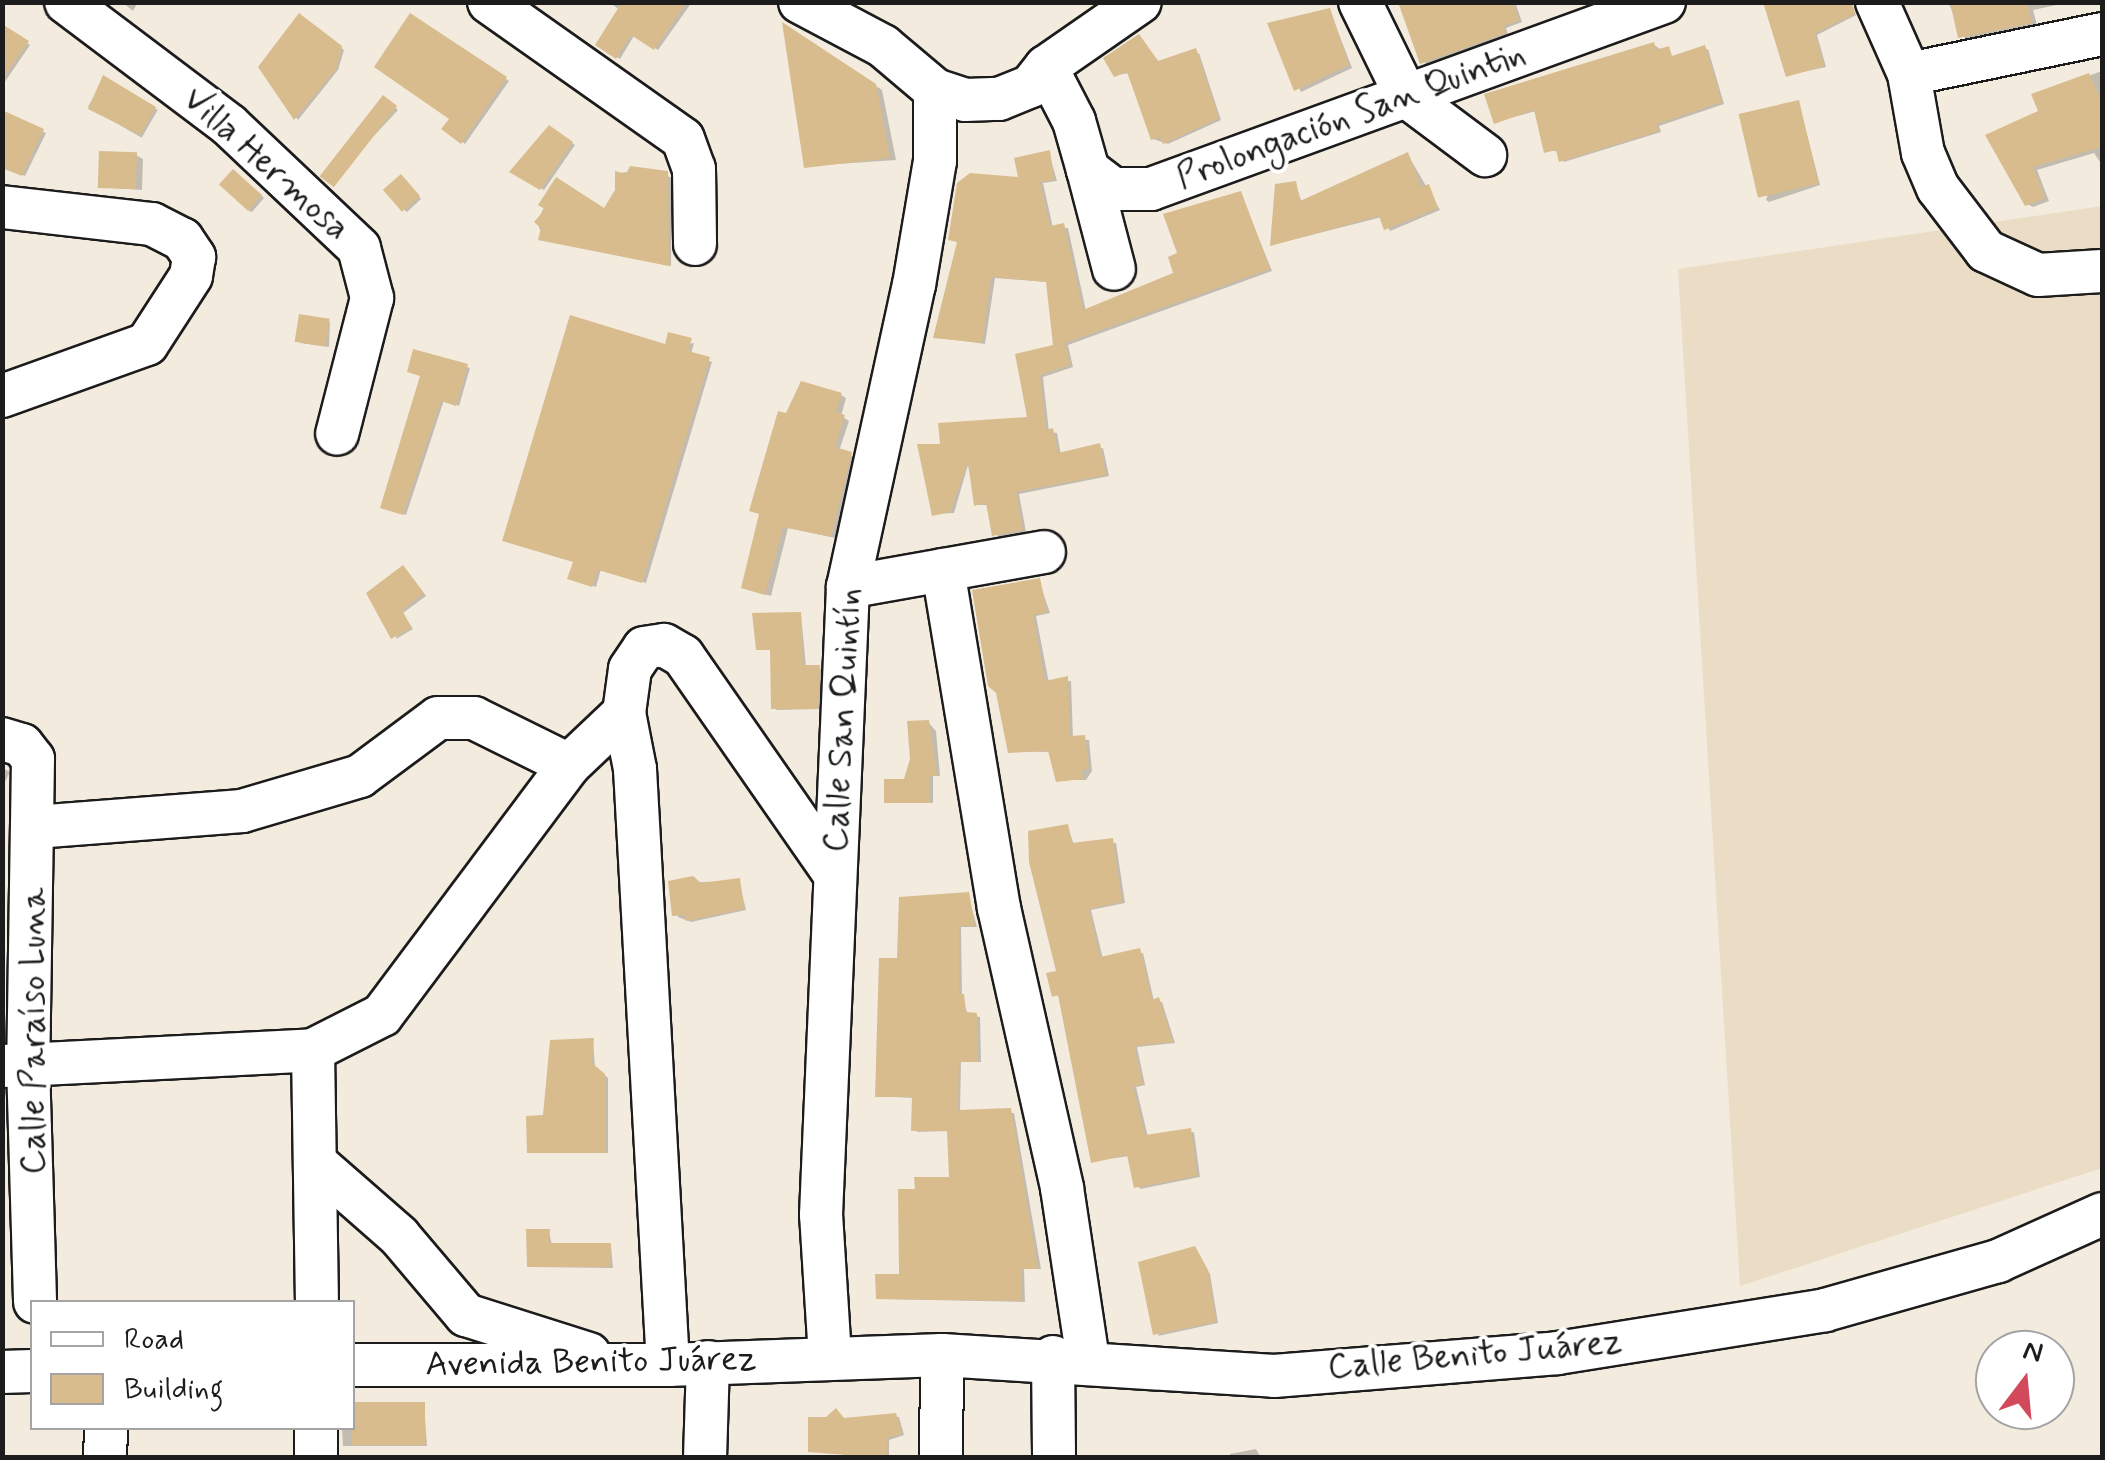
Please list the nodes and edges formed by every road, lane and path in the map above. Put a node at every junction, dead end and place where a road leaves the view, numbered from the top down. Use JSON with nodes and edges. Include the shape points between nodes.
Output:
{"nodes":[{"id":1,"x":66,"y":2,"type":"edge"},
{"id":2,"x":489,"y":2,"type":"edge"},
{"id":3,"x":800,"y":2,"type":"edge"},
{"id":4,"x":1140,"y":2,"type":"edge"},
{"id":5,"x":1360,"y":2,"type":"edge"},
{"id":6,"x":1664,"y":2,"type":"edge"},
{"id":7,"x":1878,"y":2,"type":"edge"},
{"id":8,"x":2102,"y":34,"type":"edge"},
{"id":9,"x":1046,"y":67,"type":"junction"},
{"id":10,"x":1909,"y":74,"type":"junction"},
{"id":11,"x":935,"y":90,"type":"junction"},
{"id":12,"x":1406,"y":96,"type":"junction"},
{"id":13,"x":1485,"y":155,"type":"dead end"},
{"id":14,"x":1088,"y":170,"type":"junction"},
{"id":15,"x":2,"y":207,"type":"edge"},
{"id":16,"x":2,"y":235,"type":"edge"},
{"id":17,"x":695,"y":244,"type":"dead end"},
{"id":18,"x":75,"y":245,"type":"dead end"},
{"id":19,"x":1114,"y":269,"type":"dead end"},
{"id":20,"x":2102,"y":271,"type":"edge"},
{"id":21,"x":2,"y":396,"type":"edge"},
{"id":22,"x":337,"y":434,"type":"dead end"},
{"id":23,"x":1044,"y":552,"type":"dead end"},
{"id":24,"x":943,"y":570,"type":"junction"},
{"id":25,"x":848,"y":587,"type":"junction"},
{"id":26,"x":624,"y":713,"type":"junction"},
{"id":27,"x":18,"y":749,"type":"edge"},
{"id":28,"x":569,"y":765,"type":"junction"},
{"id":29,"x":35,"y":827,"type":"junction"},
{"id":30,"x":834,"y":873,"type":"junction"},
{"id":31,"x":313,"y":1050,"type":"junction"},
{"id":32,"x":15,"y":1065,"type":"edge"},
{"id":33,"x":318,"y":1165,"type":"junction"},
{"id":34,"x":2102,"y":1214,"type":"edge"},
{"id":35,"x":35,"y":1300,"type":"edge"},
{"id":36,"x":317,"y":1300,"type":"edge"},
{"id":37,"x":942,"y":1355,"type":"junction"},
{"id":38,"x":830,"y":1357,"type":"junction"},
{"id":39,"x":1070,"y":1358,"type":"junction"},
{"id":40,"x":668,"y":1364,"type":"junction"},
{"id":41,"x":355,"y":1365,"type":"edge"},
{"id":42,"x":30,"y":1371,"type":"edge"},
{"id":43,"x":2,"y":1372,"type":"edge"},
{"id":44,"x":106,"y":1430,"type":"edge"},
{"id":45,"x":316,"y":1430,"type":"edge"},
{"id":46,"x":105,"y":1458,"type":"edge"},
{"id":47,"x":316,"y":1458,"type":"edge"},
{"id":48,"x":705,"y":1458,"type":"edge"},
{"id":49,"x":941,"y":1458,"type":"edge"},
{"id":50,"x":1054,"y":1458,"type":"edge"}],
"edges":[{"from":1,"to":22,"type":"street","name":"Villa Hermosa","via":[[229,125],[359,248],[372,298]]},
{"from":2,"to":17,"type":"street","via":[[683,139],[694,169]]},
{"from":3,"to":11,"type":"street","via":[[883,46]]},
{"from":4,"to":9,"type":"street"},
{"from":5,"to":12,"type":"street"},
{"from":6,"to":12,"type":"street","name":"Prolongación San Quintin"},
{"from":7,"to":10,"type":"street"},
{"from":8,"to":10,"type":"street"},
{"from":9,"to":11,"type":"street","via":[[1031,86],[999,99],[965,100]]},
{"from":9,"to":14,"type":"street","via":[[1074,122]]},
{"from":10,"to":20,"type":"street","via":[[1923,152],[1938,188],[1986,251],[2013,269],[2072,276]]},
{"from":11,"to":25,"type":"street","name":"Calle San Quintín","via":[[935,161],[914,285]]},
{"from":12,"to":13,"type":"street"},
{"from":12,"to":14,"type":"street","name":"Prolongación San Quintin","via":[[1151,189],[1113,189]]},
{"from":14,"to":19,"type":"street"},
{"from":15,"to":21,"type":"street","via":[[152,224],[182,239],[194,257],[192,276],[147,344]]},
{"from":16,"to":18,"type":"street"},
{"from":23,"to":24,"type":"street"},
{"from":24,"to":25,"type":"street"},
{"from":24,"to":39,"type":"street","via":[[998,908],[1062,1188]]},
{"from":25,"to":30,"type":"street","name":"Calle San Quintín"},
{"from":26,"to":28,"type":"street"},
{"from":26,"to":30,"type":"street","via":[[630,669],[644,648],[664,645],[683,656]]},
{"from":26,"to":40,"type":"street","via":[[635,768]]},
{"from":27,"to":29,"type":"street","name":"Calle Paraíso Luna"},
{"from":28,"to":29,"type":"street","via":[[474,718],[438,718],[360,776],[242,811]]},
{"from":28,"to":31,"type":"street","via":[[382,1015]]},
{"from":29,"to":32,"type":"street","name":"Calle Paraíso Luna"},
{"from":30,"to":38,"type":"street","name":"Calle San Quintín","via":[[821,1215]]},
{"from":31,"to":32,"type":"street"},
{"from":31,"to":33,"type":"street"},
{"from":32,"to":35,"type":"street","name":"Calle Paraíso Luna"},
{"from":33,"to":36,"type":"street"},
{"from":33,"to":40,"type":"street","via":[[399,1236],[466,1314]]},
{"from":34,"to":39,"type":"street","name":"Calle Benito Juárez","via":[[1998,1261],[1825,1310],[1558,1354],[1274,1376]]},
{"from":37,"to":38,"type":"street","name":"Calle Benito Juárez"},
{"from":37,"to":39,"type":"street","name":"Calle Benito Juárez"},
{"from":37,"to":49,"type":"street"},
{"from":38,"to":40,"type":"street","name":"Avenida Benito Juárez"},
{"from":39,"to":50,"type":"street"},
{"from":40,"to":41,"type":"street","name":"Avenida Benito Juárez"},
{"from":40,"to":48,"type":"street"},
{"from":42,"to":43,"type":"street"},
{"from":44,"to":46,"type":"street"},
{"from":45,"to":47,"type":"street"}]}
